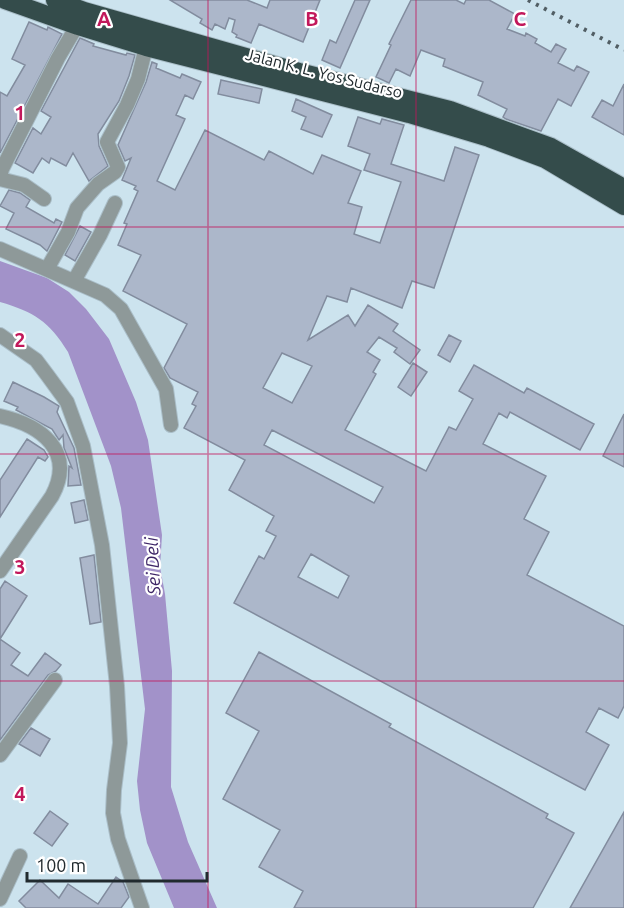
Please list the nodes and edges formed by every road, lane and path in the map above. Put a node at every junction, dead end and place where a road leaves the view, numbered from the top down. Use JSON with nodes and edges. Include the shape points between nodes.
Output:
{"nodes":[{"id":1,"x":5,"y":0,"type":"edge"},
{"id":2,"x":55,"y":0,"type":"edge"},
{"id":3,"x":81,"y":18,"type":"junction"},
{"id":4,"x":146,"y":47,"type":"junction"},
{"id":5,"x":0,"y":178,"type":"edge"},
{"id":6,"x":624,"y":188,"type":"edge"},
{"id":7,"x":44,"y":199,"type":"dead end"},
{"id":8,"x":115,"y":203,"type":"dead end"},
{"id":9,"x":624,"y":206,"type":"edge"},
{"id":10,"x":0,"y":249,"type":"edge"},
{"id":11,"x":47,"y":269,"type":"junction"},
{"id":12,"x":74,"y":281,"type":"junction"},
{"id":13,"x":0,"y":335,"type":"edge"},
{"id":14,"x":0,"y":416,"type":"edge"},
{"id":15,"x":171,"y":425,"type":"dead end"},
{"id":16,"x":0,"y":571,"type":"edge"},
{"id":17,"x":55,"y":680,"type":"dead end"},
{"id":18,"x":0,"y":755,"type":"edge"},
{"id":19,"x":20,"y":856,"type":"dead end"},
{"id":20,"x":0,"y":899,"type":"edge"},
{"id":21,"x":141,"y":908,"type":"edge"}],
"edges":[{"from":1,"to":3,"type":"highway","name":"Jalan K. L. Yos Sudarso"},
{"from":2,"to":3,"type":"highway","name":"Jalan K. L. Yos Sudarso"},
{"from":3,"to":4,"type":"highway","name":"Jalan K. L. Yos Sudarso"},
{"from":3,"to":5,"type":"street"},
{"from":3,"to":6,"type":"highway","name":"Jalan K. L. Yos Sudarso","via":[[450,110],[551,147]]},
{"from":4,"to":9,"type":"highway","name":"Jalan K. L. Yos Sudarso","via":[[489,138],[545,159]]},
{"from":4,"to":11,"type":"street","via":[[138,79],[107,142],[118,166],[77,208]]},
{"from":5,"to":7,"type":"street","via":[[24,185]]},
{"from":8,"to":12,"type":"street"},
{"from":10,"to":11,"type":"street"},
{"from":11,"to":12,"type":"street"},
{"from":12,"to":15,"type":"street","via":[[105,295],[121,309],[166,389]]},
{"from":13,"to":21,"type":"street","via":[[36,360],[48,376],[67,402],[83,446],[102,545],[117,686],[120,743],[113,813]]},
{"from":14,"to":16,"type":"street","via":[[43,433],[52,442],[61,468],[52,496]]},
{"from":17,"to":18,"type":"street"},
{"from":19,"to":20,"type":"street"}]}
